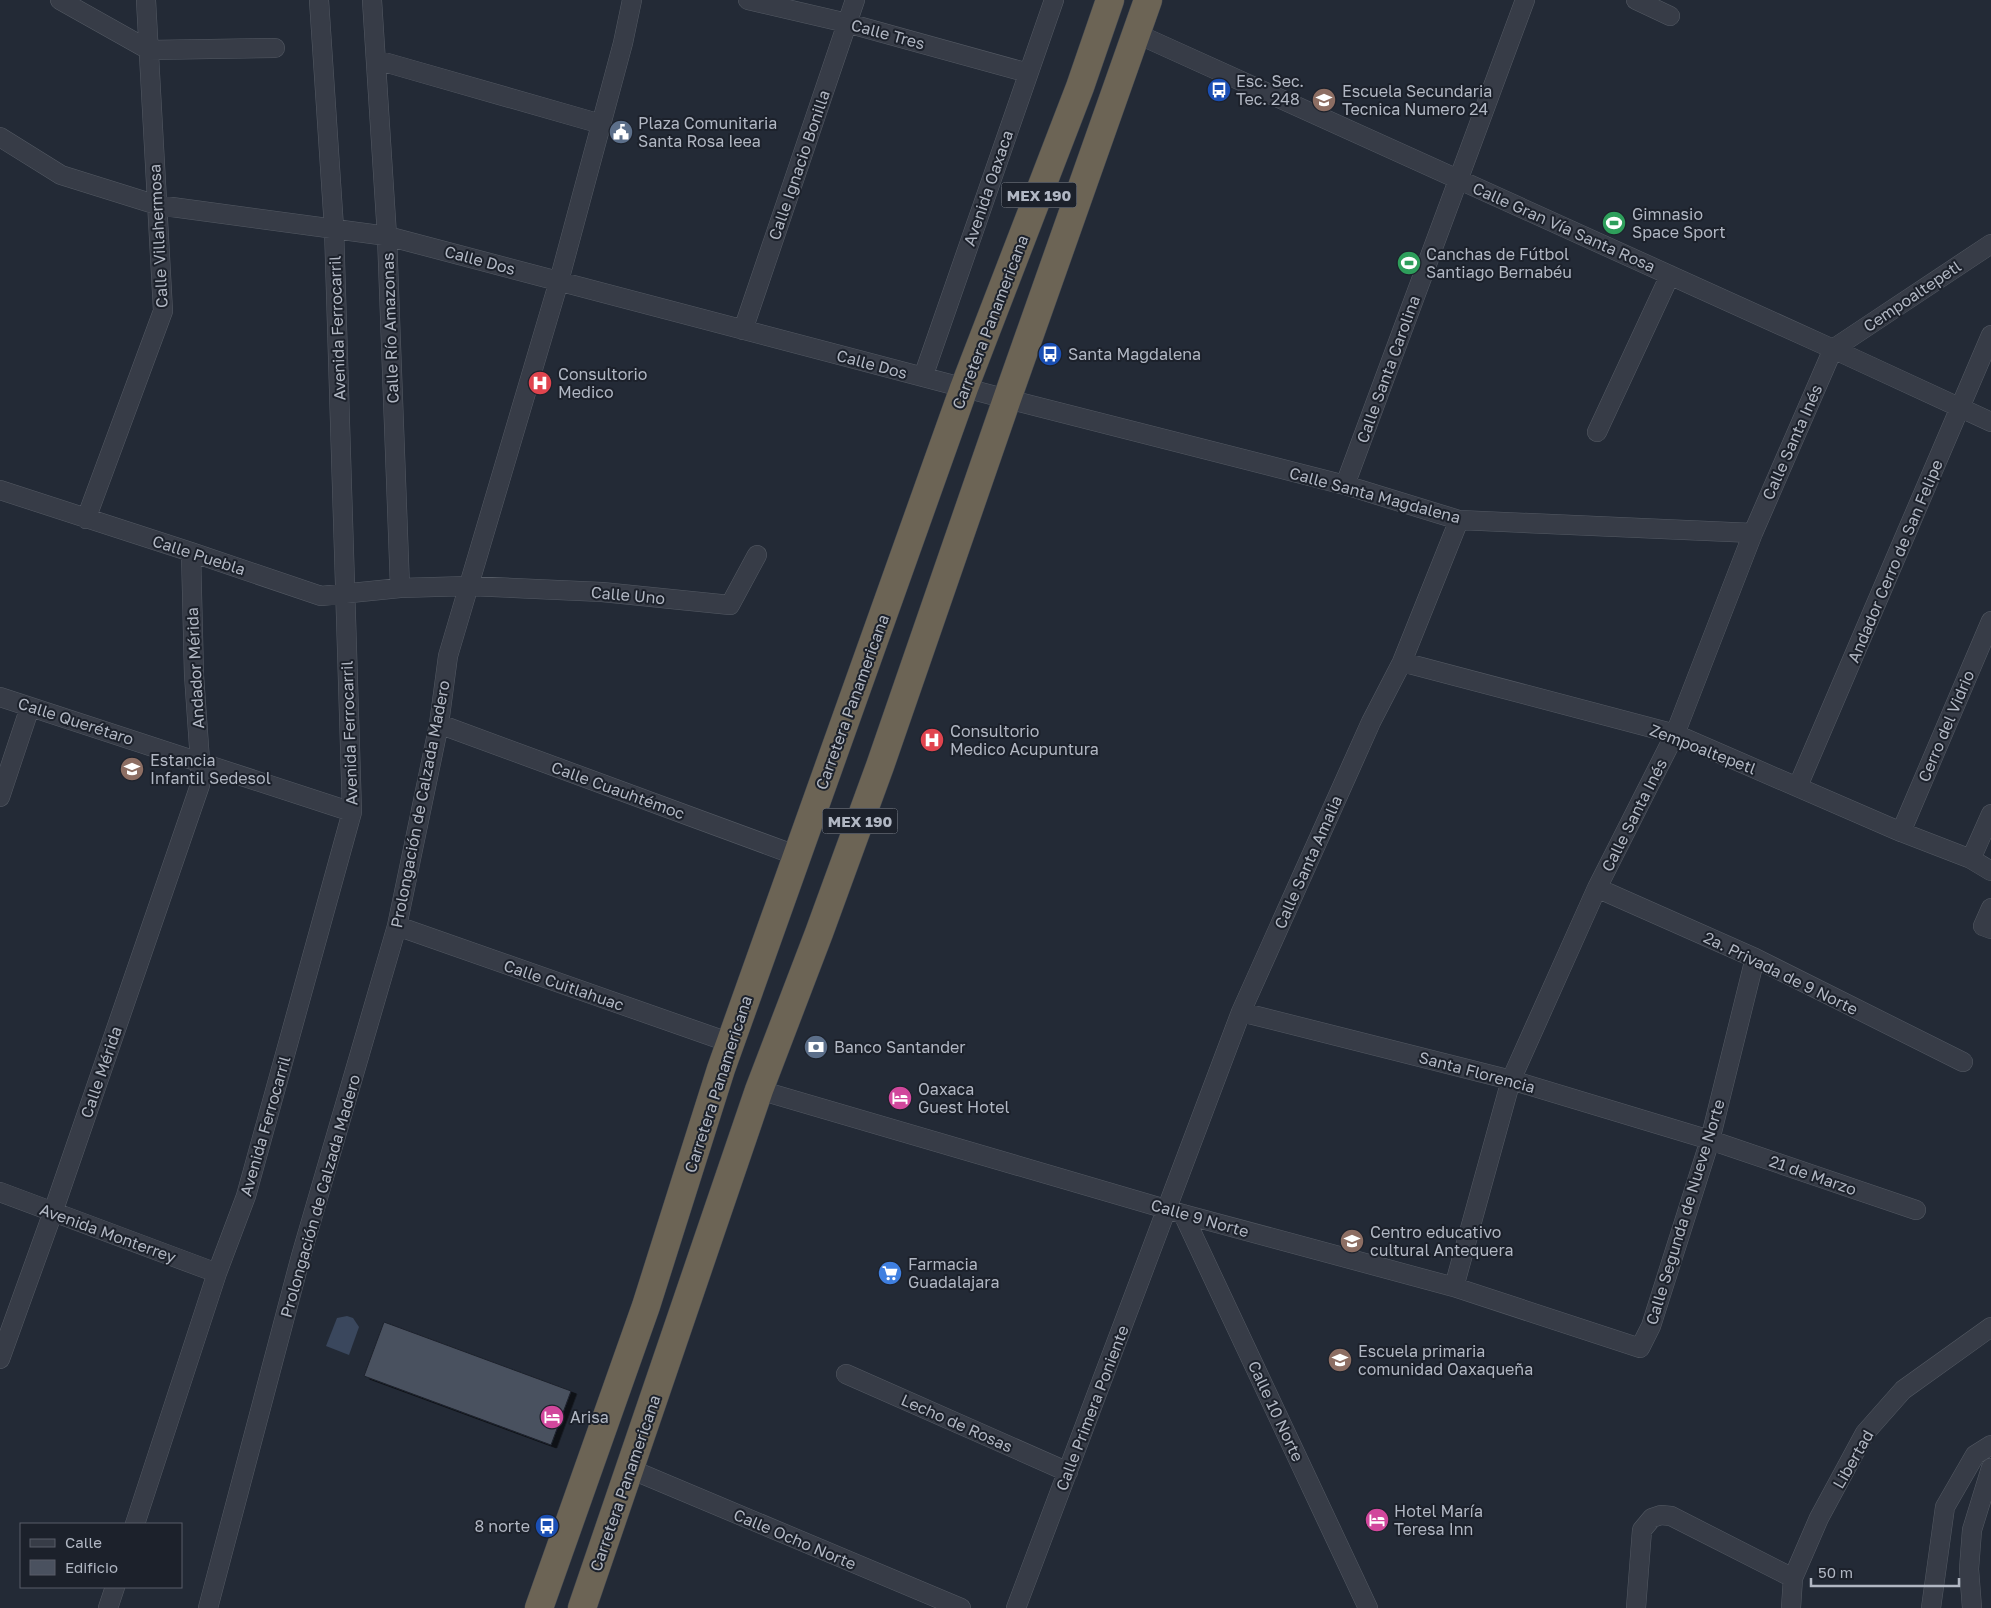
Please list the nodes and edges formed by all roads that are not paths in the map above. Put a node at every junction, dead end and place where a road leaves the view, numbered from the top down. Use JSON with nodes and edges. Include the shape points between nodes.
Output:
{"nodes":[{"id":1,"x":60,"y":0,"type":"edge"},
{"id":2,"x":146,"y":0,"type":"edge"},
{"id":3,"x":319,"y":0,"type":"edge"},
{"id":4,"x":372,"y":0,"type":"edge"},
{"id":5,"x":632,"y":0,"type":"edge"},
{"id":6,"x":748,"y":0,"type":"edge"},
{"id":7,"x":855,"y":0,"type":"edge"},
{"id":8,"x":1054,"y":0,"type":"edge"},
{"id":9,"x":1110,"y":0,"type":"edge"},
{"id":10,"x":1148,"y":0,"type":"edge"},
{"id":11,"x":1525,"y":0,"type":"edge"},
{"id":12,"x":1636,"y":0,"type":"edge"},
{"id":13,"x":1670,"y":16,"type":"dead end"},
{"id":14,"x":847,"y":22,"type":"junction"},
{"id":15,"x":1136,"y":33,"type":"junction"},
{"id":16,"x":274,"y":48,"type":"dead end"},
{"id":17,"x":149,"y":50,"type":"junction"},
{"id":18,"x":376,"y":60,"type":"junction"},
{"id":19,"x":1028,"y":73,"type":"junction"},
{"id":20,"x":601,"y":124,"type":"junction"},
{"id":21,"x":0,"y":137,"type":"edge"},
{"id":22,"x":1459,"y":179,"type":"junction"},
{"id":23,"x":156,"y":205,"type":"junction"},
{"id":24,"x":334,"y":228,"type":"junction"},
{"id":25,"x":387,"y":236,"type":"junction"},
{"id":26,"x":1991,"y":244,"type":"edge"},
{"id":27,"x":1670,"y":275,"type":"junction"},
{"id":28,"x":559,"y":281,"type":"junction"},
{"id":29,"x":743,"y":330,"type":"junction"},
{"id":30,"x":1991,"y":335,"type":"edge"},
{"id":31,"x":1833,"y":349,"type":"junction"},
{"id":32,"x":923,"y":377,"type":"junction"},
{"id":33,"x":964,"y":388,"type":"junction"},
{"id":34,"x":1007,"y":399,"type":"junction"},
{"id":35,"x":1961,"y":409,"type":"junction"},
{"id":36,"x":1991,"y":422,"type":"edge"},
{"id":37,"x":1597,"y":432,"type":"dead end"},
{"id":38,"x":1345,"y":485,"type":"junction"},
{"id":39,"x":0,"y":490,"type":"edge"},
{"id":40,"x":86,"y":518,"type":"junction"},
{"id":41,"x":1459,"y":520,"type":"junction"},
{"id":42,"x":1753,"y":533,"type":"junction"},
{"id":43,"x":191,"y":552,"type":"junction"},
{"id":44,"x":757,"y":555,"type":"dead end"},
{"id":45,"x":469,"y":586,"type":"junction"},
{"id":46,"x":400,"y":588,"type":"junction"},
{"id":47,"x":345,"y":594,"type":"junction"},
{"id":48,"x":1991,"y":621,"type":"edge"},
{"id":49,"x":1402,"y":662,"type":"junction"},
{"id":50,"x":0,"y":697,"type":"edge"},
{"id":51,"x":30,"y":706,"type":"junction"},
{"id":52,"x":439,"y":724,"type":"junction"},
{"id":53,"x":1674,"y":734,"type":"junction"},
{"id":54,"x":200,"y":761,"type":"junction"},
{"id":55,"x":200,"y":784,"type":"joint"},
{"id":56,"x":1798,"y":786,"type":"junction"},
{"id":57,"x":0,"y":797,"type":"edge"},
{"id":58,"x":352,"y":812,"type":"junction"},
{"id":59,"x":1991,"y":814,"type":"edge"},
{"id":60,"x":1901,"y":832,"type":"junction"},
{"id":61,"x":798,"y":856,"type":"junction"},
{"id":62,"x":1971,"y":859,"type":"junction"},
{"id":63,"x":1991,"y":870,"type":"edge"},
{"id":64,"x":1597,"y":888,"type":"junction"},
{"id":65,"x":1991,"y":908,"type":"edge"},
{"id":66,"x":397,"y":926,"type":"junction"},
{"id":67,"x":1991,"y":929,"type":"edge"},
{"id":68,"x":1755,"y":958,"type":"junction"},
{"id":69,"x":1242,"y":1012,"type":"junction"},
{"id":70,"x":731,"y":1043,"type":"junction"},
{"id":71,"x":1963,"y":1062,"type":"dead end"},
{"id":72,"x":1511,"y":1080,"type":"junction"},
{"id":73,"x":759,"y":1090,"type":"junction"},
{"id":74,"x":1710,"y":1140,"type":"junction"},
{"id":75,"x":0,"y":1192,"type":"edge"},
{"id":76,"x":1916,"y":1210,"type":"dead end"},
{"id":77,"x":1175,"y":1211,"type":"junction"},
{"id":78,"x":53,"y":1212,"type":"junction"},
{"id":79,"x":217,"y":1273,"type":"junction"},
{"id":80,"x":1454,"y":1287,"type":"junction"},
{"id":81,"x":1991,"y":1327,"type":"edge"},
{"id":82,"x":1640,"y":1348,"type":"joint"},
{"id":83,"x":0,"y":1359,"type":"edge"},
{"id":84,"x":846,"y":1374,"type":"dead end"},
{"id":85,"x":1991,"y":1445,"type":"edge"},
{"id":86,"x":1991,"y":1468,"type":"edge"},
{"id":87,"x":630,"y":1469,"type":"junction"},
{"id":88,"x":1068,"y":1472,"type":"junction"},
{"id":89,"x":135,"y":1523,"type":"edge"},
{"id":90,"x":1793,"y":1578,"type":"junction"},
{"id":91,"x":115,"y":1588,"type":"edge"},
{"id":92,"x":108,"y":1608,"type":"edge"},
{"id":93,"x":208,"y":1608,"type":"edge"},
{"id":94,"x":539,"y":1608,"type":"edge"},
{"id":95,"x":582,"y":1608,"type":"edge"},
{"id":96,"x":961,"y":1608,"type":"edge"},
{"id":97,"x":1016,"y":1608,"type":"edge"},
{"id":98,"x":1368,"y":1608,"type":"edge"},
{"id":99,"x":1636,"y":1608,"type":"edge"},
{"id":100,"x":1790,"y":1608,"type":"edge"},
{"id":101,"x":1931,"y":1608,"type":"edge"},
{"id":102,"x":1972,"y":1608,"type":"edge"}],
"edges":[{"from":1,"to":17,"type":"street"},
{"from":2,"to":17,"type":"street","name":"Calle Villahermosa"},
{"from":3,"to":24,"type":"street","name":"Avenida Ferrocarril"},
{"from":4,"to":18,"type":"street","name":"Calle Río Amazonas"},
{"from":5,"to":20,"type":"street","name":"Prolongación de Calzada Madero"},
{"from":6,"to":14,"type":"street","name":"Calle Tres"},
{"from":7,"to":14,"type":"street","name":"Calle Ignacio Bonilla"},
{"from":8,"to":19,"type":"street","name":"Avenida Oaxaca"},
{"from":9,"to":33,"type":"highway","name":"Carretera Panamericana","number":"MEX 190","via":[[1080,87]]},
{"from":10,"to":15,"type":"highway","name":"Carretera Panamericana","number":"MEX 190"},
{"from":11,"to":22,"type":"street","name":"Calle Santa Carolina"},
{"from":12,"to":13,"type":"street"},
{"from":14,"to":19,"type":"street","name":"Calle Tres"},
{"from":14,"to":29,"type":"street","name":"Calle Ignacio Bonilla"},
{"from":15,"to":22,"type":"street","name":"Calle Gran Vía Santa Rosa"},
{"from":15,"to":34,"type":"highway","name":"Carretera Panamericana","number":"MEX 190"},
{"from":16,"to":17,"type":"street"},
{"from":17,"to":23,"type":"street","name":"Calle Villahermosa"},
{"from":18,"to":20,"type":"street"},
{"from":18,"to":25,"type":"street","name":"Calle Río Amazonas"},
{"from":19,"to":32,"type":"street","name":"Avenida Oaxaca"},
{"from":20,"to":28,"type":"street","name":"Prolongación de Calzada Madero"},
{"from":21,"to":23,"type":"street","name":"Calle Dos","via":[[61,175]]},
{"from":22,"to":27,"type":"street","name":"Calle Gran Vía Santa Rosa"},
{"from":22,"to":38,"type":"street","name":"Calle Santa Carolina"},
{"from":23,"to":24,"type":"street","name":"Calle Dos"},
{"from":23,"to":40,"type":"street","name":"Calle Villahermosa","via":[[163,311]]},
{"from":24,"to":25,"type":"street","name":"Calle Dos"},
{"from":24,"to":47,"type":"street","name":"Avenida Ferrocarril"},
{"from":25,"to":28,"type":"street","name":"Calle Dos"},
{"from":25,"to":46,"type":"street","name":"Calle Río Amazonas"},
{"from":26,"to":31,"type":"street","name":"Cempoaltepetl"},
{"from":27,"to":31,"type":"street","name":"Calle Gran Vía Santa Rosa"},
{"from":27,"to":37,"type":"street"},
{"from":28,"to":29,"type":"street","name":"Calle Dos"},
{"from":28,"to":45,"type":"street","name":"Prolongación de Calzada Madero"},
{"from":29,"to":32,"type":"street","name":"Calle Dos"},
{"from":30,"to":35,"type":"street","name":"Andador Cerro de San Felipe"},
{"from":31,"to":35,"type":"street","name":"Calle Gran Vía Santa Rosa"},
{"from":31,"to":42,"type":"street","name":"Calle Santa Inés"},
{"from":32,"to":33,"type":"street","name":"Calle Dos"},
{"from":33,"to":34,"type":"street","name":"Calle Dos"},
{"from":33,"to":61,"type":"highway","name":"Carretera Panamericana","number":"MEX 190"},
{"from":34,"to":38,"type":"street","name":"Calle Santa Magdalena"},
{"from":34,"to":73,"type":"highway","name":"Carretera Panamericana","number":"MEX 190","via":[[880,766]]},
{"from":35,"to":36,"type":"street","name":"Calle Gran Vía Santa Rosa"},
{"from":35,"to":56,"type":"street","name":"Andador Cerro de San Felipe"},
{"from":38,"to":41,"type":"street","name":"Calle Santa Magdalena"},
{"from":39,"to":40,"type":"street","name":"Calle Puebla"},
{"from":40,"to":43,"type":"street","name":"Calle Puebla"},
{"from":41,"to":42,"type":"street","name":"Calle Santa Magdalena"},
{"from":41,"to":49,"type":"street","name":"Calle Santa Amalia"},
{"from":42,"to":53,"type":"street","name":"Calle Santa Inés"},
{"from":43,"to":47,"type":"street","name":"Calle Puebla","via":[[321,596]]},
{"from":43,"to":54,"type":"street","name":"Andador Mérida"},
{"from":44,"to":45,"type":"street","name":"Calle Uno","via":[[730,605],[602,592]]},
{"from":45,"to":46,"type":"street"},
{"from":45,"to":52,"type":"street","name":"Prolongación de Calzada Madero","via":[[448,656]]},
{"from":46,"to":47,"type":"street","name":"Calle Puebla"},
{"from":47,"to":58,"type":"street","name":"Avenida Ferrocarril"},
{"from":48,"to":60,"type":"street","name":"Cerro del Vidrio"},
{"from":49,"to":53,"type":"street","name":"Zempoaltepetl"},
{"from":49,"to":69,"type":"street","name":"Calle Santa Amalia","via":[[1371,722]]},
{"from":50,"to":51,"type":"street","name":"Calle Querétaro"},
{"from":51,"to":54,"type":"street","name":"Calle Querétaro"},
{"from":51,"to":57,"type":"street"},
{"from":52,"to":61,"type":"street","name":"Calle Cuauhtémoc"},
{"from":52,"to":66,"type":"street","name":"Prolongación de Calzada Madero"},
{"from":53,"to":56,"type":"street","name":"Zempoaltepetl"},
{"from":53,"to":64,"type":"street","name":"Calle Santa Inés"},
{"from":54,"to":55,"type":"street","name":"Andador Mérida"},
{"from":54,"to":58,"type":"street","name":"Calle Querétaro"},
{"from":55,"to":78,"type":"street","name":"Calle Mérida"},
{"from":56,"to":60,"type":"street","name":"Zempoaltepetl"},
{"from":58,"to":79,"type":"street","name":"Avenida Ferrocarril","via":[[246,1196]]},
{"from":59,"to":62,"type":"street"},
{"from":60,"to":62,"type":"street","name":"Zempoaltepetl"},
{"from":61,"to":70,"type":"highway","name":"Carretera Panamericana","number":"MEX 190"},
{"from":62,"to":63,"type":"street","name":"Zempoaltepetl"},
{"from":64,"to":68,"type":"street","name":"2a. Privada de 9 Norte"},
{"from":64,"to":72,"type":"street","name":"Calle Santa Inés"},
{"from":65,"to":67,"type":"street","via":[[1984,926]]},
{"from":66,"to":70,"type":"street","name":"Calle Cuitlahuac"},
{"from":66,"to":93,"type":"street","name":"Prolongación de Calzada Madero","via":[[301,1256]]},
{"from":68,"to":71,"type":"street","name":"2a. Privada de 9 Norte"},
{"from":68,"to":74,"type":"street","name":"Calle Segunda de Nueve Norte"},
{"from":69,"to":72,"type":"street","name":"Santa Florencia"},
{"from":69,"to":77,"type":"street","name":"Calle Santa Amalia"},
{"from":70,"to":94,"type":"highway","name":"Carretera Panamericana","number":"MEX 190","via":[[646,1306]]},
{"from":72,"to":74,"type":"street","name":"Santa Florencia"},
{"from":72,"to":80,"type":"street","name":"Calle Santa Inés"},
{"from":73,"to":77,"type":"street","name":"Calle 9 Norte"},
{"from":73,"to":87,"type":"highway","name":"Carretera Panamericana","number":"MEX 190"},
{"from":74,"to":76,"type":"street","name":"21 de Marzo"},
{"from":74,"to":82,"type":"street","name":"Calle Segunda de Nueve Norte","via":[[1651,1326]]},
{"from":75,"to":78,"type":"street","name":"Avenida Monterrey"},
{"from":77,"to":80,"type":"street","name":"Calle 9 Norte"},
{"from":77,"to":88,"type":"street","name":"Calle Primera Poniente"},
{"from":77,"to":98,"type":"street","name":"Calle 10 Norte"},
{"from":78,"to":79,"type":"street","name":"Avenida Monterrey"},
{"from":78,"to":83,"type":"street","name":"Calle Mérida"},
{"from":79,"to":89,"type":"street","name":"Avenida Ferrocarril"},
{"from":80,"to":82,"type":"street","name":"Calle 9 Norte"},
{"from":81,"to":90,"type":"street","name":"Libertad","via":[[1903,1390],[1865,1433],[1819,1518]]},
{"from":84,"to":88,"type":"street","name":"Lecho de Rosas"},
{"from":85,"to":101,"type":"street","via":[[1974,1455],[1945,1508]]},
{"from":86,"to":102,"type":"street","via":[[1972,1530],[1969,1569]]},
{"from":87,"to":95,"type":"highway","name":"Carretera Panamericana","number":"MEX 190"},
{"from":87,"to":96,"type":"street","name":"Calle Ocho Norte"},
{"from":88,"to":97,"type":"street","name":"Calle Primera Poniente"},
{"from":90,"to":99,"type":"street","via":[[1671,1516],[1661,1515],[1652,1518],[1642,1530]]},
{"from":90,"to":100,"type":"street","name":"Libertad"},
{"from":91,"to":92,"type":"street"}]}
